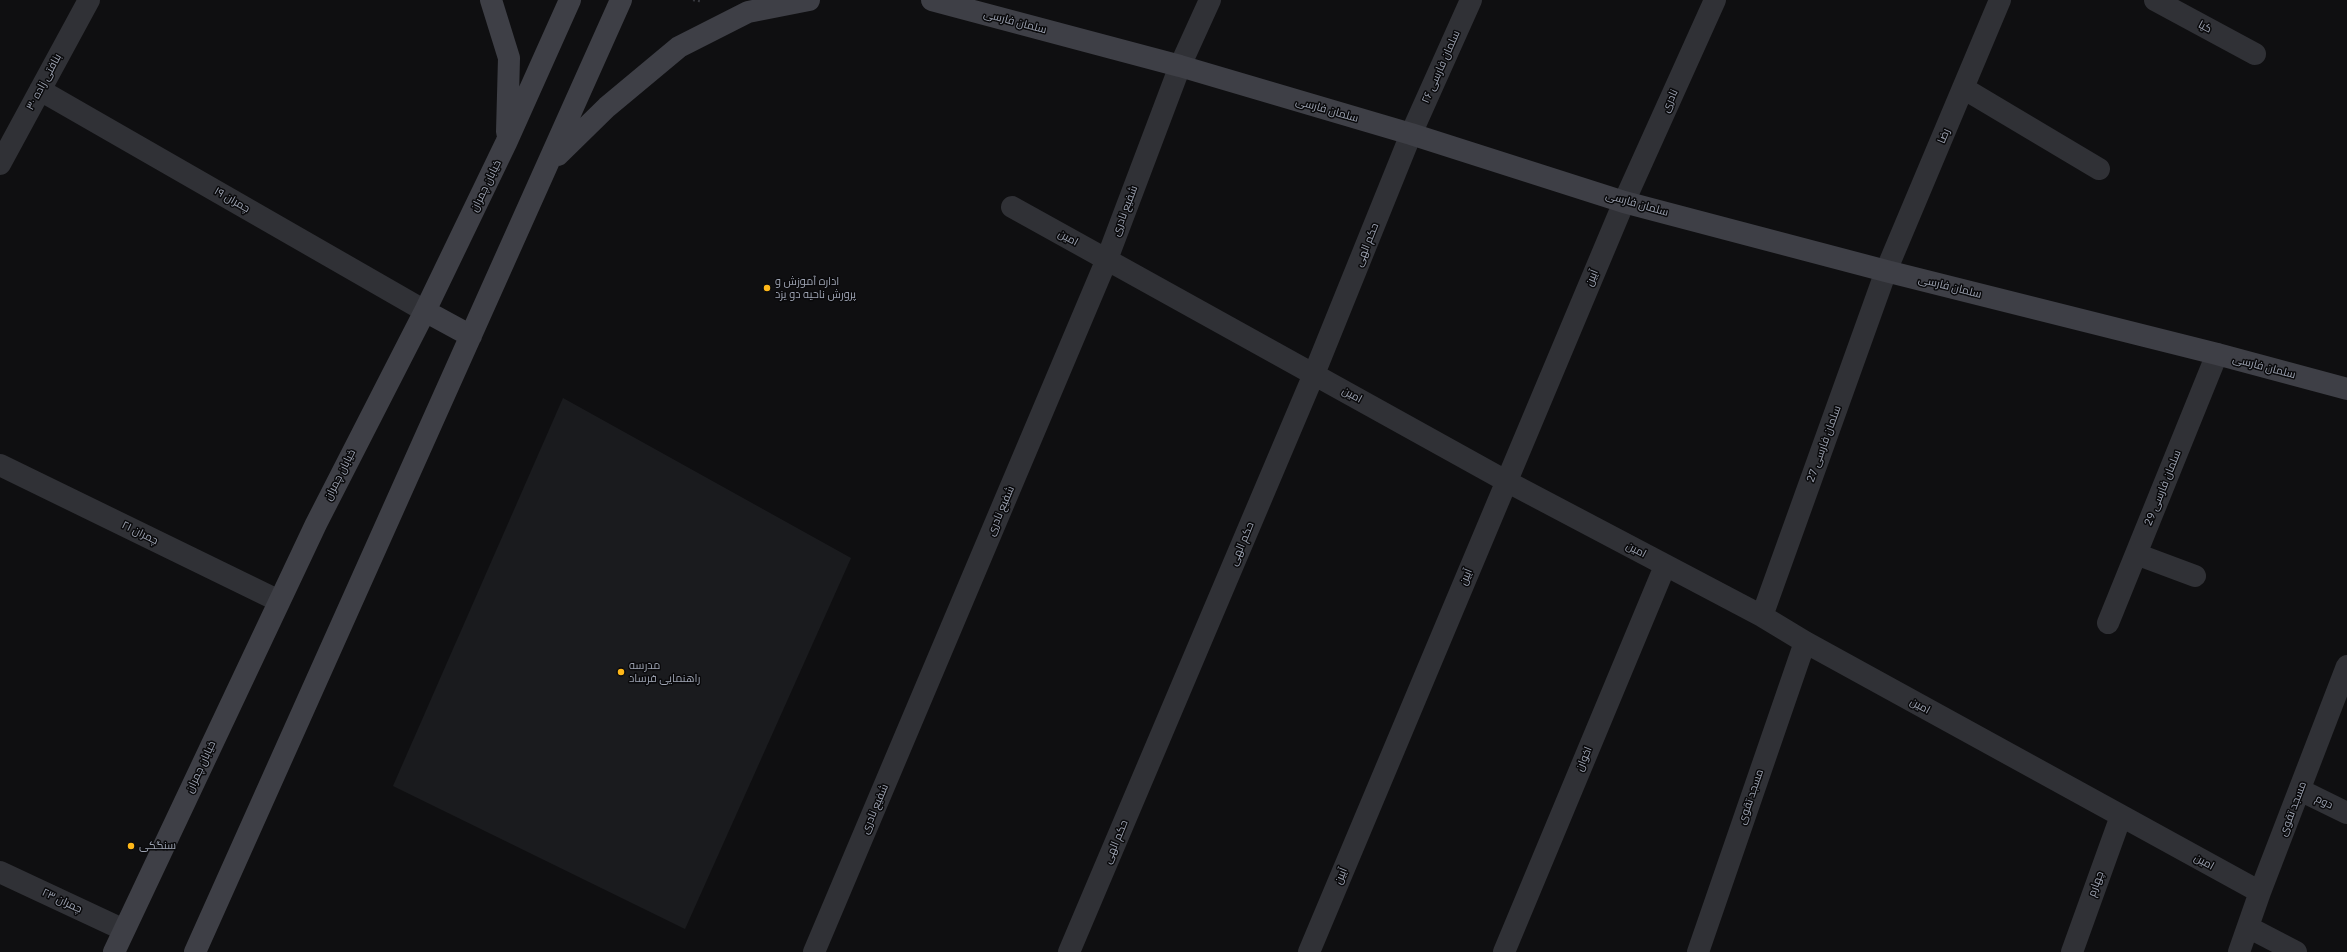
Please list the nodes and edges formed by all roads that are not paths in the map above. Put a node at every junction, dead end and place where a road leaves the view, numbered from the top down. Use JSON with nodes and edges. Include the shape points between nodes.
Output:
{"nodes":[{"id":1,"x":89,"y":0,"type":"edge"},
{"id":2,"x":491,"y":0,"type":"edge"},
{"id":3,"x":570,"y":0,"type":"edge"},
{"id":4,"x":621,"y":0,"type":"edge"},
{"id":5,"x":809,"y":0,"type":"edge"},
{"id":6,"x":932,"y":0,"type":"edge"},
{"id":7,"x":1210,"y":0,"type":"edge"},
{"id":8,"x":1471,"y":0,"type":"edge"},
{"id":9,"x":1715,"y":0,"type":"edge"},
{"id":10,"x":2000,"y":0,"type":"edge"},
{"id":11,"x":2155,"y":0,"type":"edge"},
{"id":12,"x":2255,"y":54,"type":"dead end"},
{"id":13,"x":1180,"y":66,"type":"junction"},
{"id":14,"x":1964,"y":88,"type":"junction"},
{"id":15,"x":40,"y":90,"type":"junction"},
{"id":16,"x":1411,"y":134,"type":"junction"},
{"id":17,"x":506,"y":143,"type":"junction"},
{"id":18,"x":0,"y":164,"type":"edge"},
{"id":19,"x":548,"y":165,"type":"junction"},
{"id":20,"x":2099,"y":168,"type":"dead end"},
{"id":21,"x":1624,"y":202,"type":"junction"},
{"id":22,"x":1012,"y":207,"type":"dead end"},
{"id":23,"x":1107,"y":259,"type":"junction"},
{"id":24,"x":1886,"y":271,"type":"junction"},
{"id":25,"x":425,"y":311,"type":"junction"},
{"id":26,"x":471,"y":336,"type":"junction"},
{"id":27,"x":2217,"y":354,"type":"junction"},
{"id":28,"x":1314,"y":374,"type":"junction"},
{"id":29,"x":2347,"y":389,"type":"edge"},
{"id":30,"x":0,"y":465,"type":"edge"},
{"id":31,"x":1506,"y":481,"type":"junction"},
{"id":32,"x":2136,"y":554,"type":"junction"},
{"id":33,"x":1665,"y":566,"type":"junction"},
{"id":34,"x":2195,"y":576,"type":"dead end"},
{"id":35,"x":279,"y":601,"type":"junction"},
{"id":36,"x":1762,"y":616,"type":"junction"},
{"id":37,"x":2108,"y":623,"type":"dead end"},
{"id":38,"x":1804,"y":642,"type":"junction"},
{"id":39,"x":2347,"y":666,"type":"edge"},
{"id":40,"x":2300,"y":790,"type":"junction"},
{"id":41,"x":2347,"y":813,"type":"edge"},
{"id":42,"x":2120,"y":816,"type":"junction"},
{"id":43,"x":0,"y":872,"type":"edge"},
{"id":44,"x":2260,"y":892,"type":"junction"},
{"id":45,"x":2248,"y":927,"type":"junction"},
{"id":46,"x":124,"y":930,"type":"junction"},
{"id":47,"x":196,"y":950,"type":"edge"},
{"id":48,"x":1700,"y":951,"type":"edge"},
{"id":49,"x":114,"y":952,"type":"edge"},
{"id":50,"x":814,"y":952,"type":"edge"},
{"id":51,"x":1069,"y":952,"type":"edge"},
{"id":52,"x":1309,"y":952,"type":"edge"},
{"id":53,"x":1504,"y":952,"type":"edge"},
{"id":54,"x":2072,"y":952,"type":"edge"},
{"id":55,"x":2239,"y":952,"type":"edge"},
{"id":56,"x":2296,"y":952,"type":"edge"}],
"edges":[{"from":1,"to":15,"type":"street","name":"بنافتی زاده ۳۰"},
{"from":2,"to":17,"type":"main road","via":[[509,58]]},
{"from":3,"to":17,"type":"main road","name":"خیابان چمران"},
{"from":4,"to":19,"type":"main road"},
{"from":5,"to":19,"type":"main road","via":[[748,12],[679,47],[607,107]]},
{"from":6,"to":13,"type":"main road","name":"سلمان فارسی"},
{"from":7,"to":13,"type":"street","name":"شفیع نادری"},
{"from":8,"to":16,"type":"street","name":"سلمان فارسی ۲۶"},
{"from":9,"to":21,"type":"street","name":"نادری"},
{"from":10,"to":14,"type":"street","name":"رضا"},
{"from":11,"to":12,"type":"street","name":"کیا"},
{"from":13,"to":16,"type":"main road","name":"سلمان فارسی"},
{"from":13,"to":23,"type":"street","name":"شفیع نادری"},
{"from":14,"to":20,"type":"street"},
{"from":14,"to":24,"type":"street","name":"رضا"},
{"from":15,"to":18,"type":"street","name":"بنافتی زاده ۳۰"},
{"from":15,"to":25,"type":"street","name":"چمران ۱۹"},
{"from":16,"to":21,"type":"main road","name":"سلمان فارسی"},
{"from":16,"to":28,"type":"street","name":"حکم الهی"},
{"from":17,"to":25,"type":"main road","name":"خیابان چمران"},
{"from":19,"to":26,"type":"main road"},
{"from":21,"to":24,"type":"main road","name":"سلمان فارسی"},
{"from":21,"to":31,"type":"street","name":"آیین"},
{"from":22,"to":23,"type":"street","name":"امین"},
{"from":23,"to":28,"type":"street","name":"امین"},
{"from":23,"to":50,"type":"street","name":"شفیع نادری"},
{"from":24,"to":27,"type":"main road","name":"سلمان فارسی"},
{"from":24,"to":36,"type":"street","name":"سلمان فارسی 27"},
{"from":25,"to":26,"type":"main road"},
{"from":25,"to":35,"type":"main road","name":"خیابان چمران"},
{"from":26,"to":47,"type":"main road"},
{"from":27,"to":29,"type":"main road","name":"سلمان فارسی"},
{"from":27,"to":32,"type":"street","name":"سلمان فارسی 29"},
{"from":28,"to":31,"type":"street","name":"امین"},
{"from":28,"to":51,"type":"street","name":"حکم الهی"},
{"from":30,"to":35,"type":"street","name":"چمران ۲۱"},
{"from":31,"to":33,"type":"street","name":"امین"},
{"from":31,"to":52,"type":"street","name":"آیین"},
{"from":32,"to":34,"type":"street"},
{"from":32,"to":37,"type":"street","name":"سلمان فارسی 29"},
{"from":33,"to":36,"type":"street","name":"امین"},
{"from":33,"to":53,"type":"street","name":"اخوان"},
{"from":35,"to":46,"type":"main road","name":"خیابان چمران"},
{"from":36,"to":38,"type":"street","name":"امین"},
{"from":38,"to":42,"type":"street","name":"امین"},
{"from":38,"to":48,"type":"street","name":"مسجد تقوی"},
{"from":39,"to":40,"type":"street","name":"مسجد تقوی"},
{"from":40,"to":41,"type":"street","name":"دوم"},
{"from":40,"to":44,"type":"street","name":"مسجد تقوی"},
{"from":42,"to":44,"type":"street","name":"امین"},
{"from":42,"to":54,"type":"street","name":"چهارم"},
{"from":43,"to":46,"type":"street","name":"چمران ۲۳"},
{"from":44,"to":45,"type":"street","name":"مسجد تقوی"},
{"from":45,"to":55,"type":"street","name":"مسجد تقوی"},
{"from":45,"to":56,"type":"street"},
{"from":46,"to":49,"type":"main road","name":"خیابان چمران"}]}
